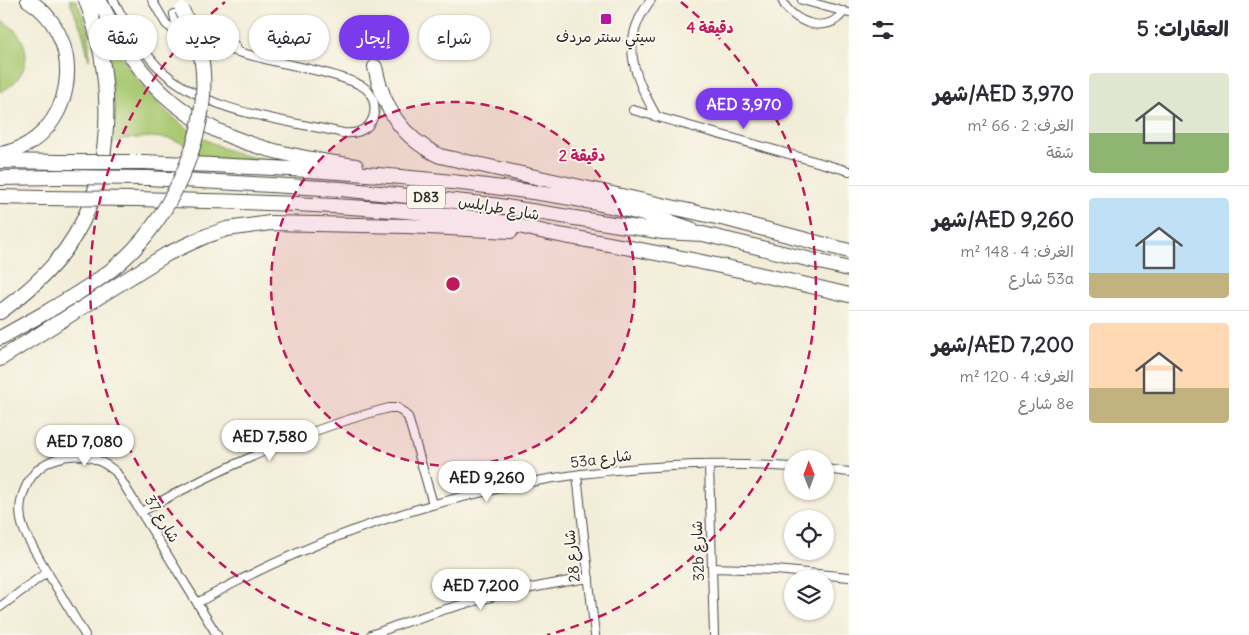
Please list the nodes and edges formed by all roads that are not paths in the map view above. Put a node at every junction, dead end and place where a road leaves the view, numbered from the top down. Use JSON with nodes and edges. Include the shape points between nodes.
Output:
{"nodes":[{"id":1,"x":28,"y":0,"type":"edge"},
{"id":2,"x":86,"y":0,"type":"edge"},
{"id":3,"x":98,"y":0,"type":"edge"},
{"id":4,"x":113,"y":0,"type":"edge"},
{"id":5,"x":152,"y":0,"type":"edge"},
{"id":6,"x":651,"y":0,"type":"edge"},
{"id":7,"x":782,"y":0,"type":"edge"},
{"id":8,"x":802,"y":0,"type":"edge"},
{"id":9,"x":180,"y":11,"type":"joint"},
{"id":10,"x":847,"y":12,"type":"edge"},
{"id":11,"x":288,"y":64,"type":"junction"},
{"id":12,"x":375,"y":68,"type":"dead end"},
{"id":13,"x":633,"y":110,"type":"dead end"},
{"id":14,"x":657,"y":117,"type":"junction"},
{"id":15,"x":0,"y":154,"type":"edge"},
{"id":16,"x":0,"y":162,"type":"edge"},
{"id":17,"x":849,"y":171,"type":"edge"},
{"id":18,"x":0,"y":178,"type":"edge"},
{"id":19,"x":433,"y":179,"type":"junction"},
{"id":20,"x":0,"y":197,"type":"edge"},
{"id":21,"x":528,"y":230,"type":"junction"},
{"id":22,"x":703,"y":234,"type":"junction"},
{"id":23,"x":849,"y":251,"type":"edge"},
{"id":24,"x":849,"y":269,"type":"edge"},
{"id":25,"x":849,"y":295,"type":"edge"},
{"id":26,"x":0,"y":312,"type":"edge"},
{"id":27,"x":46,"y":312,"type":"junction"},
{"id":28,"x":0,"y":338,"type":"edge"},
{"id":29,"x":0,"y":344,"type":"edge"},
{"id":30,"x":0,"y":359,"type":"edge"},
{"id":31,"x":709,"y":465,"type":"junction"},
{"id":32,"x":784,"y":467,"type":"edge"},
{"id":33,"x":834,"y":470,"type":"edge"},
{"id":34,"x":849,"y":472,"type":"edge"},
{"id":35,"x":577,"y":475,"type":"junction"},
{"id":36,"x":433,"y":504,"type":"junction"},
{"id":37,"x":141,"y":512,"type":"junction"},
{"id":38,"x":712,"y":568,"type":"junction"},
{"id":39,"x":47,"y":572,"type":"junction"},
{"id":40,"x":849,"y":577,"type":"edge"},
{"id":41,"x":589,"y":578,"type":"junction"},
{"id":42,"x":197,"y":603,"type":"junction"},
{"id":43,"x":0,"y":607,"type":"edge"},
{"id":44,"x":86,"y":635,"type":"edge"},
{"id":45,"x":217,"y":635,"type":"edge"},
{"id":46,"x":371,"y":635,"type":"edge"},
{"id":47,"x":595,"y":635,"type":"edge"},
{"id":48,"x":714,"y":635,"type":"edge"}],
"edges":[{"from":1,"to":15,"type":"highway","via":[[47,16],[59,34],[68,66],[67,88],[60,110],[45,130],[26,145]]},
{"from":2,"to":26,"type":"highway","via":[[98,36],[105,80],[106,134],[99,172],[84,219],[66,250],[31,288]]},
{"from":3,"to":19,"type":"highway","via":[[147,77],[184,111],[214,129],[245,144],[276,153]]},
{"from":4,"to":11,"type":"street","via":[[149,57],[170,78],[197,95],[227,107],[343,133],[358,132],[370,123],[374,105],[363,87]]},
{"from":5,"to":11,"type":"street","via":[[166,24],[179,35]]},
{"from":6,"to":14,"type":"street","via":[[635,31],[632,58],[639,84]]},
{"from":7,"to":10,"type":"street","via":[[795,17],[813,24],[834,21]]},
{"from":8,"to":10,"type":"street"},
{"from":9,"to":11,"type":"street","via":[[176,24],[180,30],[272,56]]},
{"from":9,"to":27,"type":"highway","bridge":true,"via":[[198,42],[202,61],[202,101],[195,141],[178,187],[165,211],[126,258]]},
{"from":12,"to":23,"type":"highway","via":[[383,98],[400,126],[418,144],[440,156],[730,220]]},
{"from":13,"to":14,"type":"street"},
{"from":14,"to":17,"type":"street"},
{"from":16,"to":19,"type":"highway","bridge":true,"via":[[142,162]]},
{"from":18,"to":22,"type":"highway","name":"شارع طرابلس","number":"D83","bridge":true,"via":[[148,178],[271,184],[433,198],[663,232]]},
{"from":19,"to":22,"type":"highway","via":[[585,202],[665,220]]},
{"from":20,"to":21,"type":"highway","name":"شارع طرابلس","number":"D83","bridge":true,"via":[[260,202],[421,213],[493,221]]},
{"from":21,"to":25,"type":"highway","name":"شارع طرابلس","number":"D83","via":[[692,259]]},
{"from":21,"to":30,"type":"highway","via":[[292,224],[227,230],[200,238],[167,254]]},
{"from":22,"to":24,"type":"highway","name":"شارع طرابلس","number":"D83"},
{"from":27,"to":28,"type":"highway"},
{"from":27,"to":29,"type":"highway"},
{"from":31,"to":32,"type":"street","name":"53a شارع"},
{"from":31,"to":35,"type":"street","name":"53a شارع"},
{"from":31,"to":38,"type":"street","name":"32b شارع"},
{"from":33,"to":34,"type":"street"},
{"from":35,"to":36,"type":"street","name":"53a شارع"},
{"from":35,"to":41,"type":"street","name":"شارع 28"},
{"from":36,"to":37,"type":"street","via":[[408,418],[398,408],[389,408],[236,464]]},
{"from":36,"to":42,"type":"street","name":"53a شارع","via":[[335,536],[243,577]]},
{"from":37,"to":39,"type":"street","name":"شارع 37","via":[[124,483],[105,463],[79,455],[65,456],[46,464],[31,477],[24,489],[20,516]]},
{"from":37,"to":42,"type":"street","name":"شارع 37"},
{"from":38,"to":40,"type":"street"},
{"from":38,"to":48,"type":"street","name":"32b شارع"},
{"from":39,"to":43,"type":"street"},
{"from":39,"to":44,"type":"street","name":"شارع 37"},
{"from":41,"to":46,"type":"street","via":[[498,594],[445,608]]},
{"from":41,"to":47,"type":"street","name":"شارع 28"},
{"from":42,"to":45,"type":"street","name":"شارع 37"}]}
